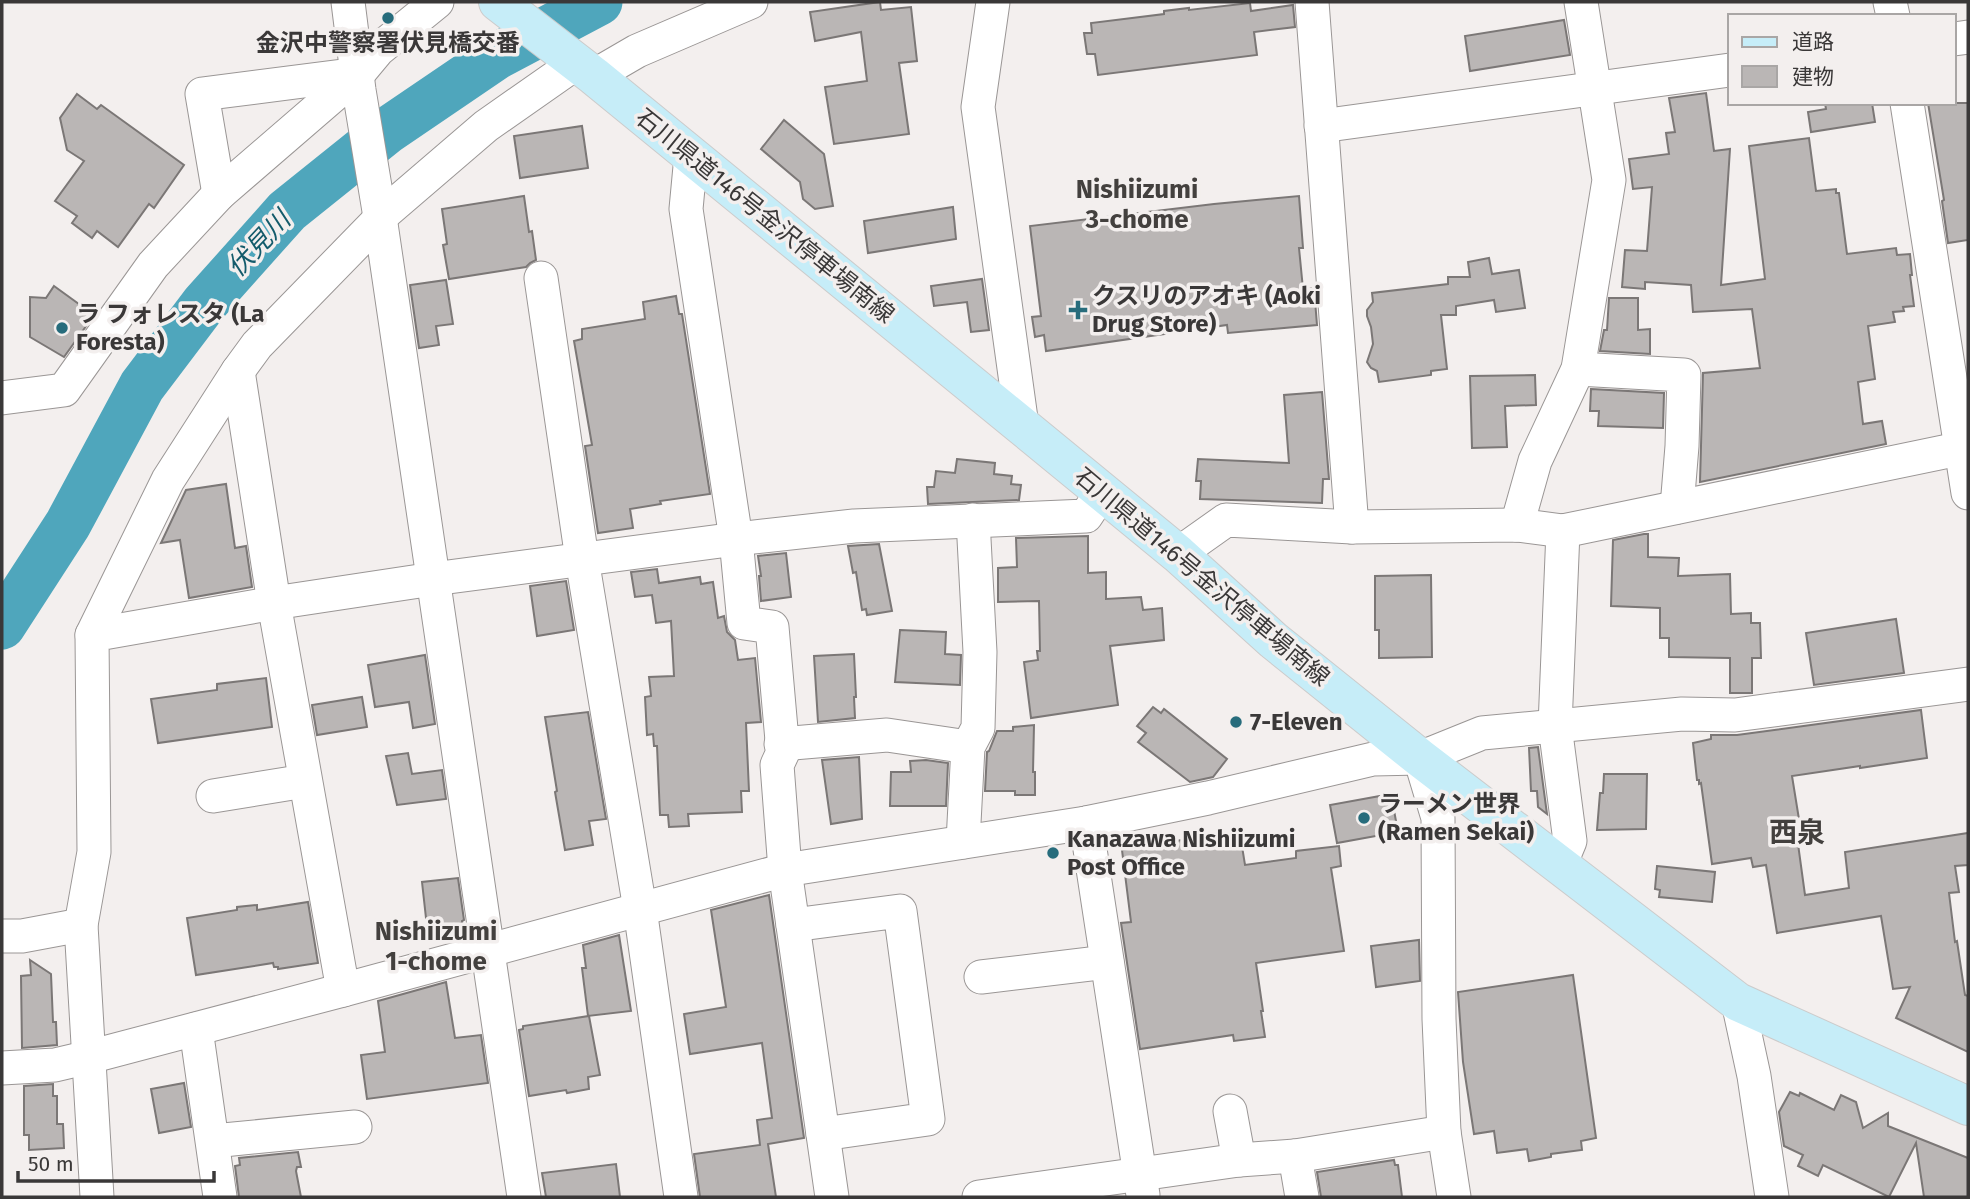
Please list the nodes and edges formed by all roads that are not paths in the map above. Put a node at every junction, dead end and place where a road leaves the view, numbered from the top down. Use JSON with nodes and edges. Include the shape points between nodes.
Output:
{"nodes":[{"id":1,"x":348,"y":2,"type":"edge"},
{"id":2,"x":437,"y":2,"type":"edge"},
{"id":3,"x":498,"y":2,"type":"edge"},
{"id":4,"x":751,"y":2,"type":"edge"},
{"id":5,"x":993,"y":2,"type":"edge"},
{"id":6,"x":1312,"y":2,"type":"edge"},
{"id":7,"x":1581,"y":2,"type":"edge"},
{"id":8,"x":585,"y":70,"type":"junction"},
{"id":9,"x":1728,"y":70,"type":"edge"},
{"id":10,"x":359,"y":82,"type":"junction"},
{"id":11,"x":1594,"y":89,"type":"junction"},
{"id":12,"x":1907,"y":105,"type":"edge"},
{"id":13,"x":1321,"y":126,"type":"junction"},
{"id":14,"x":691,"y":156,"type":"junction"},
{"id":15,"x":219,"y":194,"type":"junction"},
{"id":16,"x":380,"y":217,"type":"junction"},
{"id":17,"x":541,"y":278,"type":"dead end"},
{"id":18,"x":1578,"y":369,"type":"junction"},
{"id":19,"x":238,"y":371,"type":"junction"},
{"id":20,"x":2,"y":398,"type":"edge"},
{"id":21,"x":1023,"y":426,"type":"junction"},
{"id":22,"x":1965,"y":448,"type":"edge"},
{"id":23,"x":1102,"y":492,"type":"junction"},
{"id":24,"x":1968,"y":493,"type":"edge"},
{"id":25,"x":1677,"y":508,"type":"junction"},
{"id":26,"x":974,"y":520,"type":"junction"},
{"id":27,"x":1517,"y":525,"type":"junction"},
{"id":28,"x":1352,"y":527,"type":"junction"},
{"id":29,"x":1563,"y":531,"type":"junction"},
{"id":30,"x":736,"y":539,"type":"junction"},
{"id":31,"x":1178,"y":554,"type":"junction"},
{"id":32,"x":582,"y":559,"type":"junction"},
{"id":33,"x":433,"y":579,"type":"junction"},
{"id":34,"x":274,"y":603,"type":"junction"},
{"id":35,"x":92,"y":635,"type":"junction"},
{"id":36,"x":1968,"y":684,"type":"edge"},
{"id":37,"x":1555,"y":726,"type":"junction"},
{"id":38,"x":782,"y":744,"type":"junction"},
{"id":39,"x":968,"y":747,"type":"junction"},
{"id":40,"x":1420,"y":758,"type":"junction"},
{"id":41,"x":305,"y":781,"type":"junction"},
{"id":42,"x":213,"y":796,"type":"dead end"},
{"id":43,"x":1086,"y":823,"type":"junction"},
{"id":44,"x":962,"y":842,"type":"junction"},
{"id":45,"x":1560,"y":865,"type":"junction"},
{"id":46,"x":785,"y":870,"type":"junction"},
{"id":47,"x":639,"y":909,"type":"junction"},
{"id":48,"x":81,"y":925,"type":"junction"},
{"id":49,"x":793,"y":925,"type":"junction"},
{"id":50,"x":2,"y":936,"type":"edge"},
{"id":51,"x":487,"y":950,"type":"junction"},
{"id":52,"x":1107,"y":962,"type":"junction"},
{"id":53,"x":981,"y":977,"type":"dead end"},
{"id":54,"x":343,"y":990,"type":"junction"},
{"id":55,"x":1738,"y":1002,"type":"junction"},
{"id":56,"x":196,"y":1029,"type":"junction"},
{"id":57,"x":89,"y":1057,"type":"junction"},
{"id":58,"x":2,"y":1068,"type":"edge"},
{"id":59,"x":1968,"y":1106,"type":"edge"},
{"id":60,"x":1230,"y":1111,"type":"dead end"},
{"id":61,"x":355,"y":1127,"type":"dead end"},
{"id":62,"x":1444,"y":1132,"type":"junction"},
{"id":63,"x":823,"y":1134,"type":"junction"},
{"id":64,"x":213,"y":1141,"type":"junction"},
{"id":65,"x":1295,"y":1156,"type":"junction"},
{"id":66,"x":1239,"y":1160,"type":"junction"},
{"id":67,"x":1141,"y":1186,"type":"edge"},
{"id":68,"x":97,"y":1197,"type":"edge"},
{"id":69,"x":220,"y":1197,"type":"edge"},
{"id":70,"x":524,"y":1197,"type":"edge"},
{"id":71,"x":681,"y":1197,"type":"edge"},
{"id":72,"x":832,"y":1197,"type":"edge"},
{"id":73,"x":985,"y":1197,"type":"edge"},
{"id":74,"x":1301,"y":1197,"type":"edge"},
{"id":75,"x":1454,"y":1197,"type":"edge"},
{"id":76,"x":1772,"y":1197,"type":"edge"}],
"edges":[{"from":1,"to":10,"type":"street"},
{"from":2,"to":10,"type":"street","via":[[379,50]]},
{"from":3,"to":8,"type":"main road","name":"石川県道146号金沢停車場南線"},
{"from":4,"to":8,"type":"street"},
{"from":5,"to":21,"type":"street","via":[[978,107]]},
{"from":6,"to":13,"type":"street"},
{"from":7,"to":11,"type":"street"},
{"from":8,"to":14,"type":"main road","name":"石川県道146号金沢停車場南線"},
{"from":8,"to":16,"type":"street","via":[[486,126]]},
{"from":9,"to":11,"type":"street"},
{"from":10,"to":15,"type":"street"},
{"from":10,"to":15,"type":"street","via":[[202,93]]},
{"from":10,"to":16,"type":"street"},
{"from":11,"to":13,"type":"street"},
{"from":11,"to":18,"type":"street","via":[[1609,180]]},
{"from":12,"to":22,"type":"street"},
{"from":13,"to":28,"type":"street"},
{"from":14,"to":21,"type":"main road","name":"石川県道146号金沢停車場南線"},
{"from":14,"to":30,"type":"street","via":[[686,209]]},
{"from":15,"to":20,"type":"street","via":[[153,265],[64,390]]},
{"from":16,"to":19,"type":"street","via":[[257,345]]},
{"from":16,"to":33,"type":"street"},
{"from":17,"to":32,"type":"street"},
{"from":18,"to":25,"type":"street","via":[[1684,375]]},
{"from":18,"to":27,"type":"street","via":[[1535,461]]},
{"from":19,"to":34,"type":"street"},
{"from":19,"to":35,"type":"street","via":[[168,480]]},
{"from":21,"to":23,"type":"main road","name":"石川県道146号金沢停車場南線"},
{"from":22,"to":24,"type":"street"},
{"from":22,"to":25,"type":"street"},
{"from":23,"to":26,"type":"street","via":[[1086,516]]},
{"from":23,"to":31,"type":"main road","name":"石川県道146号金沢停車場南線"},
{"from":25,"to":29,"type":"street"},
{"from":26,"to":30,"type":"street","via":[[854,526]]},
{"from":26,"to":39,"type":"street","via":[[978,728]]},
{"from":27,"to":28,"type":"street"},
{"from":27,"to":29,"type":"street"},
{"from":28,"to":31,"type":"street","via":[[1226,520]]},
{"from":29,"to":37,"type":"street"},
{"from":30,"to":32,"type":"street"},
{"from":30,"to":38,"type":"street","via":[[744,623],[772,627]]},
{"from":31,"to":40,"type":"main road","name":"石川県道146号金沢停車場南線","via":[[1273,640]]},
{"from":32,"to":33,"type":"street"},
{"from":32,"to":47,"type":"street"},
{"from":33,"to":34,"type":"street"},
{"from":33,"to":51,"type":"street"},
{"from":34,"to":35,"type":"street"},
{"from":34,"to":41,"type":"street"},
{"from":35,"to":48,"type":"street","via":[[94,852]]},
{"from":36,"to":37,"type":"street","via":[[1735,715],[1682,714]]},
{"from":37,"to":40,"type":"street","via":[[1482,733]]},
{"from":37,"to":45,"type":"street","via":[[1570,841]]},
{"from":38,"to":39,"type":"street","via":[[887,735]]},
{"from":38,"to":46,"type":"street","via":[[777,765]]},
{"from":39,"to":44,"type":"street"},
{"from":40,"to":43,"type":"street","via":[[1373,759]]},
{"from":40,"to":45,"type":"main road","name":"石川県道146号金沢停車場南線"},
{"from":40,"to":62,"type":"street","via":[[1438,818]]},
{"from":41,"to":42,"type":"street"},
{"from":41,"to":54,"type":"street"},
{"from":43,"to":44,"type":"street"},
{"from":43,"to":52,"type":"street"},
{"from":44,"to":46,"type":"street"},
{"from":45,"to":55,"type":"main road","name":"石川県道146号金沢停車場南線"},
{"from":46,"to":47,"type":"street"},
{"from":46,"to":49,"type":"street"},
{"from":47,"to":51,"type":"street"},
{"from":47,"to":71,"type":"street"},
{"from":48,"to":50,"type":"street"},
{"from":48,"to":57,"type":"street"},
{"from":49,"to":63,"type":"street"},
{"from":49,"to":63,"type":"street","via":[[900,911],[928,1119]]},
{"from":51,"to":54,"type":"street"},
{"from":51,"to":70,"type":"street"},
{"from":52,"to":53,"type":"street"},
{"from":52,"to":67,"type":"street"},
{"from":54,"to":56,"type":"street"},
{"from":55,"to":59,"type":"main road","name":"石川県道146号金沢停車場南線"},
{"from":55,"to":76,"type":"street"},
{"from":56,"to":57,"type":"street"},
{"from":56,"to":64,"type":"street"},
{"from":57,"to":58,"type":"street","via":[[55,1065]]},
{"from":57,"to":68,"type":"street"},
{"from":60,"to":66,"type":"street"},
{"from":61,"to":64,"type":"street"},
{"from":62,"to":65,"type":"street"},
{"from":62,"to":75,"type":"street"},
{"from":63,"to":72,"type":"street"},
{"from":64,"to":69,"type":"street"},
{"from":65,"to":66,"type":"street"},
{"from":65,"to":74,"type":"street"},
{"from":66,"to":67,"type":"street"},
{"from":67,"to":73,"type":"street"}]}
